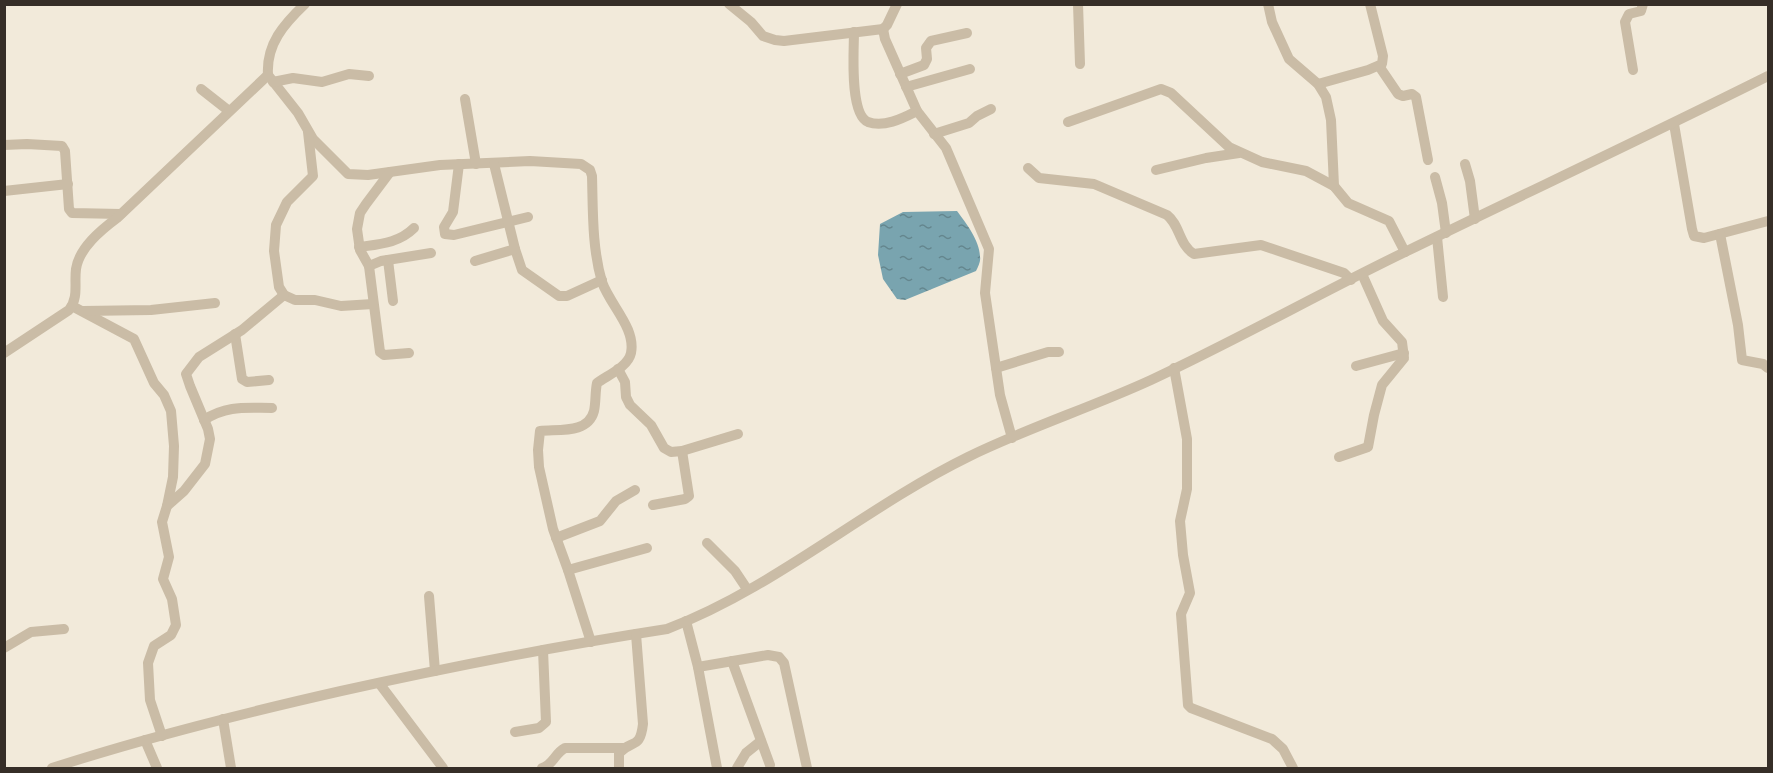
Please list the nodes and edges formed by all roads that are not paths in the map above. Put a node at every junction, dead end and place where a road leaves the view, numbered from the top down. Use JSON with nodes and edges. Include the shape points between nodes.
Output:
{"nodes":[{"id":1,"x":305,"y":4,"type":"edge"},
{"id":2,"x":729,"y":4,"type":"edge"},
{"id":3,"x":897,"y":4,"type":"edge"},
{"id":4,"x":1078,"y":4,"type":"edge"},
{"id":5,"x":1268,"y":4,"type":"edge"},
{"id":6,"x":1370,"y":4,"type":"edge"},
{"id":7,"x":1643,"y":4,"type":"edge"},
{"id":8,"x":883,"y":29,"type":"junction"},
{"id":9,"x":854,"y":32,"type":"junction"},
{"id":10,"x":967,"y":33,"type":"dead end"},
{"id":11,"x":1080,"y":64,"type":"dead end"},
{"id":12,"x":1379,"y":66,"type":"junction"},
{"id":13,"x":970,"y":69,"type":"dead end"},
{"id":14,"x":1633,"y":70,"type":"dead end"},
{"id":15,"x":900,"y":74,"type":"junction"},
{"id":16,"x":369,"y":76,"type":"dead end"},
{"id":17,"x":1768,"y":76,"type":"edge"},
{"id":18,"x":271,"y":78,"type":"junction"},
{"id":19,"x":1318,"y":84,"type":"junction"},
{"id":20,"x":906,"y":87,"type":"junction"},
{"id":21,"x":201,"y":88,"type":"dead end"},
{"id":22,"x":465,"y":99,"type":"dead end"},
{"id":23,"x":991,"y":110,"type":"dead end"},
{"id":24,"x":229,"y":111,"type":"junction"},
{"id":25,"x":917,"y":111,"type":"junction"},
{"id":26,"x":1068,"y":122,"type":"dead end"},
{"id":27,"x":1674,"y":124,"type":"junction"},
{"id":28,"x":307,"y":129,"type":"junction"},
{"id":29,"x":934,"y":134,"type":"junction"},
{"id":30,"x":4,"y":145,"type":"edge"},
{"id":31,"x":1239,"y":153,"type":"junction"},
{"id":32,"x":1428,"y":160,"type":"dead end"},
{"id":33,"x":459,"y":164,"type":"junction"},
{"id":34,"x":476,"y":164,"type":"junction"},
{"id":35,"x":494,"y":164,"type":"junction"},
{"id":36,"x":1465,"y":164,"type":"dead end"},
{"id":37,"x":1028,"y":168,"type":"dead end"},
{"id":38,"x":1156,"y":170,"type":"dead end"},
{"id":39,"x":390,"y":172,"type":"junction"},
{"id":40,"x":1435,"y":177,"type":"dead end"},
{"id":41,"x":68,"y":184,"type":"junction"},
{"id":42,"x":1334,"y":186,"type":"junction"},
{"id":43,"x":4,"y":191,"type":"edge"},
{"id":44,"x":121,"y":214,"type":"junction"},
{"id":45,"x":528,"y":217,"type":"dead end"},
{"id":46,"x":1475,"y":219,"type":"junction"},
{"id":47,"x":508,"y":221,"type":"junction"},
{"id":48,"x":1768,"y":221,"type":"edge"},
{"id":49,"x":414,"y":228,"type":"dead end"},
{"id":50,"x":1720,"y":234,"type":"junction"},
{"id":51,"x":1442,"y":235,"type":"junction"},
{"id":52,"x":1697,"y":237,"type":"junction"},
{"id":53,"x":359,"y":247,"type":"junction"},
{"id":54,"x":515,"y":249,"type":"junction"},
{"id":55,"x":1724,"y":251,"type":"junction"},
{"id":56,"x":1405,"y":252,"type":"junction"},
{"id":57,"x":431,"y":253,"type":"dead end"},
{"id":58,"x":388,"y":260,"type":"junction"},
{"id":59,"x":475,"y":261,"type":"dead end"},
{"id":60,"x":369,"y":266,"type":"junction"},
{"id":61,"x":1362,"y":274,"type":"junction"},
{"id":62,"x":602,"y":280,"type":"junction"},
{"id":63,"x":1351,"y":280,"type":"junction"},
{"id":64,"x":284,"y":295,"type":"junction"},
{"id":65,"x":1443,"y":297,"type":"dead end"},
{"id":66,"x":393,"y":301,"type":"dead end"},
{"id":67,"x":215,"y":303,"type":"dead end"},
{"id":68,"x":374,"y":304,"type":"junction"},
{"id":69,"x":77,"y":308,"type":"junction"},
{"id":70,"x":236,"y":334,"type":"junction"},
{"id":71,"x":1059,"y":352,"type":"dead end"},
{"id":72,"x":4,"y":353,"type":"edge"},
{"id":73,"x":409,"y":353,"type":"dead end"},
{"id":74,"x":1404,"y":353,"type":"junction"},
{"id":75,"x":1356,"y":366,"type":"dead end"},
{"id":76,"x":996,"y":368,"type":"junction"},
{"id":77,"x":1174,"y":368,"type":"junction"},
{"id":78,"x":1768,"y":368,"type":"edge"},
{"id":79,"x":618,"y":369,"type":"junction"},
{"id":80,"x":269,"y":380,"type":"dead end"},
{"id":81,"x":272,"y":408,"type":"dead end"},
{"id":82,"x":204,"y":420,"type":"junction"},
{"id":83,"x":738,"y":434,"type":"dead end"},
{"id":84,"x":1012,"y":438,"type":"junction"},
{"id":85,"x":682,"y":451,"type":"junction"},
{"id":86,"x":1339,"y":456,"type":"dead end"},
{"id":87,"x":635,"y":490,"type":"dead end"},
{"id":88,"x":653,"y":505,"type":"dead end"},
{"id":89,"x":167,"y":506,"type":"junction"},
{"id":90,"x":556,"y":538,"type":"junction"},
{"id":91,"x":707,"y":543,"type":"dead end"},
{"id":92,"x":647,"y":548,"type":"dead end"},
{"id":93,"x":568,"y":570,"type":"junction"},
{"id":94,"x":747,"y":589,"type":"junction"},
{"id":95,"x":429,"y":597,"type":"dead end"},
{"id":96,"x":686,"y":621,"type":"junction"},
{"id":97,"x":64,"y":629,"type":"dead end"},
{"id":98,"x":636,"y":634,"type":"junction"},
{"id":99,"x":591,"y":642,"type":"junction"},
{"id":100,"x":4,"y":648,"type":"edge"},
{"id":101,"x":543,"y":650,"type":"junction"},
{"id":102,"x":732,"y":661,"type":"junction"},
{"id":103,"x":698,"y":667,"type":"junction"},
{"id":104,"x":435,"y":671,"type":"junction"},
{"id":105,"x":379,"y":683,"type":"junction"},
{"id":106,"x":223,"y":719,"type":"junction"},
{"id":107,"x":515,"y":732,"type":"dead end"},
{"id":108,"x":162,"y":735,"type":"junction"},
{"id":109,"x":145,"y":740,"type":"junction"},
{"id":110,"x":761,"y":741,"type":"junction"},
{"id":111,"x":623,"y":748,"type":"junction"},
{"id":112,"x":770,"y":765,"type":"dead end"},
{"id":113,"x":52,"y":768,"type":"edge"},
{"id":114,"x":157,"y":768,"type":"edge"},
{"id":115,"x":231,"y":768,"type":"edge"},
{"id":116,"x":443,"y":768,"type":"edge"},
{"id":117,"x":542,"y":768,"type":"edge"},
{"id":118,"x":619,"y":768,"type":"edge"},
{"id":119,"x":717,"y":768,"type":"edge"},
{"id":120,"x":737,"y":768,"type":"edge"},
{"id":121,"x":807,"y":768,"type":"edge"},
{"id":122,"x":1293,"y":768,"type":"edge"}],
"edges":[{"from":1,"to":18,"type":"street","via":[[275,38],[269,59]]},
{"from":2,"to":9,"type":"street","via":[[763,36],[775,40]]},
{"from":3,"to":8,"type":"street"},
{"from":4,"to":11,"type":"street"},
{"from":5,"to":19,"type":"street","via":[[1289,59]]},
{"from":6,"to":12,"type":"street","via":[[1383,56]]},
{"from":7,"to":14,"type":"street","via":[[1641,11],[1629,14],[1625,21]]},
{"from":8,"to":9,"type":"street"},
{"from":8,"to":15,"type":"street"},
{"from":9,"to":25,"type":"street","via":[[854,90],[863,118],[869,122],[892,122]]},
{"from":10,"to":15,"type":"street","via":[[931,41],[924,65]]},
{"from":12,"to":19,"type":"street"},
{"from":12,"to":32,"type":"street","via":[[1398,94],[1416,97]]},
{"from":13,"to":20,"type":"street"},
{"from":15,"to":20,"type":"street"},
{"from":16,"to":18,"type":"street","via":[[349,75],[322,82]]},
{"from":17,"to":27,"type":"street"},
{"from":18,"to":24,"type":"street"},
{"from":18,"to":28,"type":"street"},
{"from":19,"to":42,"type":"street","via":[[1326,97],[1331,120]]},
{"from":20,"to":25,"type":"street"},
{"from":21,"to":24,"type":"street"},
{"from":22,"to":34,"type":"street"},
{"from":23,"to":29,"type":"street","via":[[969,123]]},
{"from":24,"to":44,"type":"street"},
{"from":25,"to":29,"type":"street"},
{"from":26,"to":31,"type":"street","via":[[1161,89],[1172,93]]},
{"from":27,"to":46,"type":"street"},
{"from":27,"to":52,"type":"street","via":[[1692,229]]},
{"from":28,"to":39,"type":"street","via":[[348,174]]},
{"from":28,"to":64,"type":"street","via":[[313,174],[283,208],[273,238],[276,273]]},
{"from":29,"to":76,"type":"street","via":[[946,148],[988,249],[985,293]]},
{"from":30,"to":41,"type":"street","via":[[62,146]]},
{"from":31,"to":38,"type":"street"},
{"from":31,"to":42,"type":"street","via":[[1306,171]]},
{"from":33,"to":34,"type":"street"},
{"from":33,"to":39,"type":"street"},
{"from":33,"to":47,"type":"street","via":[[453,212],[444,227],[445,234]]},
{"from":34,"to":35,"type":"street"},
{"from":35,"to":47,"type":"street"},
{"from":35,"to":62,"type":"street","via":[[546,161],[581,164],[590,170],[594,235]]},
{"from":36,"to":46,"type":"street"},
{"from":37,"to":63,"type":"street","via":[[1039,178],[1094,184],[1167,215],[1186,248],[1194,254],[1261,245],[1344,273]]},
{"from":39,"to":53,"type":"street","via":[[360,213]]},
{"from":40,"to":51,"type":"street","via":[[1442,203]]},
{"from":41,"to":43,"type":"street"},
{"from":41,"to":44,"type":"street","via":[[72,213]]},
{"from":42,"to":56,"type":"street","via":[[1348,203],[1389,221]]},
{"from":44,"to":69,"type":"street","via":[[85,249],[76,267]]},
{"from":45,"to":47,"type":"street"},
{"from":46,"to":51,"type":"street"},
{"from":47,"to":54,"type":"street"},
{"from":48,"to":50,"type":"street"},
{"from":49,"to":53,"type":"street","via":[[394,241]]},
{"from":50,"to":52,"type":"street"},
{"from":50,"to":55,"type":"street"},
{"from":51,"to":56,"type":"street"},
{"from":51,"to":65,"type":"street"},
{"from":52,"to":55,"type":"street"},
{"from":53,"to":60,"type":"street"},
{"from":54,"to":59,"type":"street"},
{"from":54,"to":62,"type":"street","via":[[522,270],[559,296]]},
{"from":55,"to":78,"type":"street","via":[[1742,360]]},
{"from":56,"to":61,"type":"street"},
{"from":57,"to":58,"type":"street"},
{"from":58,"to":60,"type":"street"},
{"from":58,"to":66,"type":"street"},
{"from":60,"to":68,"type":"street"},
{"from":61,"to":63,"type":"street"},
{"from":61,"to":74,"type":"street","via":[[1376,309],[1402,342]]},
{"from":62,"to":79,"type":"street","via":[[631,343],[629,359]]},
{"from":63,"to":77,"type":"street"},
{"from":64,"to":68,"type":"street","via":[[341,306]]},
{"from":64,"to":70,"type":"street"},
{"from":67,"to":69,"type":"street","via":[[159,309]]},
{"from":68,"to":73,"type":"street","via":[[380,352]]},
{"from":69,"to":72,"type":"street"},
{"from":69,"to":89,"type":"street","via":[[134,339],[154,383],[164,395],[171,411],[174,446]]},
{"from":70,"to":80,"type":"street","via":[[242,379]]},
{"from":70,"to":82,"type":"street","via":[[199,357],[187,371],[186,378]]},
{"from":71,"to":76,"type":"street"},
{"from":74,"to":75,"type":"street"},
{"from":74,"to":86,"type":"street","via":[[1382,385],[1368,447]]},
{"from":76,"to":84,"type":"street"},
{"from":77,"to":84,"type":"street"},
{"from":77,"to":122,"type":"street","via":[[1188,460],[1180,521],[1190,593],[1181,614],[1188,704],[1272,740],[1283,749]]},
{"from":79,"to":85,"type":"street","via":[[629,404],[651,425],[664,448]]},
{"from":79,"to":90,"type":"street","via":[[597,383],[594,410],[587,423],[540,432],[539,467]]},
{"from":81,"to":82,"type":"street","via":[[231,409]]},
{"from":82,"to":89,"type":"street","via":[[210,439],[205,464]]},
{"from":83,"to":85,"type":"street"},
{"from":84,"to":94,"type":"street","via":[[933,474]]},
{"from":85,"to":88,"type":"street","via":[[689,496]]},
{"from":87,"to":90,"type":"street","via":[[616,501],[600,521]]},
{"from":89,"to":108,"type":"street","via":[[162,522],[169,556],[163,578],[172,599],[176,625],[171,635],[154,646],[148,663],[150,700]]},
{"from":90,"to":93,"type":"street"},
{"from":91,"to":94,"type":"street"},
{"from":92,"to":93,"type":"street"},
{"from":93,"to":99,"type":"street"},
{"from":94,"to":96,"type":"street"},
{"from":95,"to":104,"type":"street"},
{"from":96,"to":98,"type":"street"},
{"from":96,"to":103,"type":"street"},
{"from":97,"to":100,"type":"street","via":[[31,632]]},
{"from":98,"to":99,"type":"street"},
{"from":98,"to":111,"type":"street","via":[[643,724],[640,738]]},
{"from":99,"to":101,"type":"street"},
{"from":101,"to":104,"type":"street"},
{"from":101,"to":107,"type":"street","via":[[546,722],[539,728]]},
{"from":102,"to":103,"type":"street"},
{"from":102,"to":110,"type":"street"},
{"from":102,"to":121,"type":"street","via":[[780,655]]},
{"from":103,"to":119,"type":"street"},
{"from":104,"to":105,"type":"street"},
{"from":105,"to":106,"type":"street"},
{"from":105,"to":116,"type":"street"},
{"from":106,"to":108,"type":"street"},
{"from":106,"to":115,"type":"street"},
{"from":108,"to":109,"type":"street"},
{"from":109,"to":113,"type":"street"},
{"from":109,"to":114,"type":"street"},
{"from":110,"to":112,"type":"street"},
{"from":110,"to":120,"type":"street","via":[[746,753]]},
{"from":111,"to":117,"type":"street","via":[[565,748]]},
{"from":111,"to":118,"type":"street","via":[[618,755]]}]}
